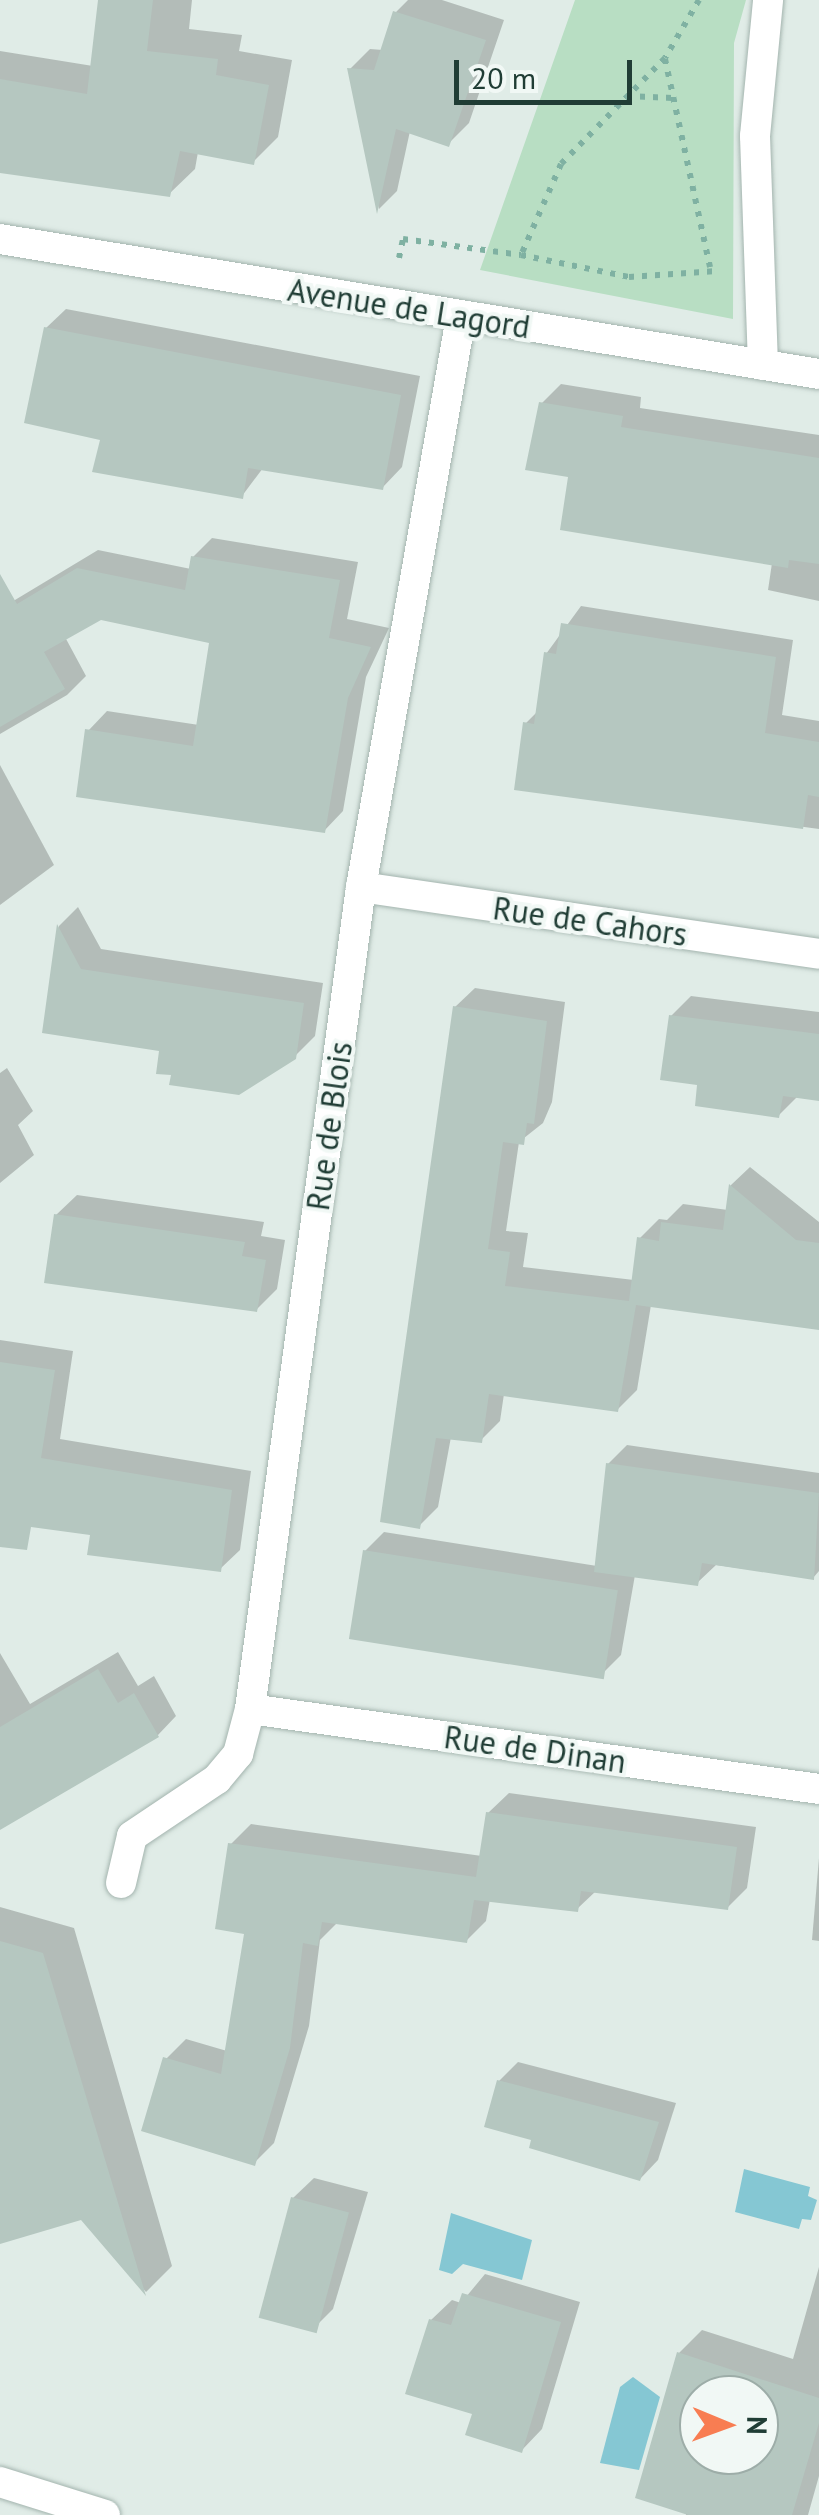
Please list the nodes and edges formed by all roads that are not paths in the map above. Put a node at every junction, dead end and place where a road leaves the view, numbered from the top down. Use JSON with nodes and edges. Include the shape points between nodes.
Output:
{"nodes":[{"id":1,"x":768,"y":0,"type":"edge"},
{"id":2,"x":0,"y":239,"type":"edge"},
{"id":3,"x":461,"y":317,"type":"junction"},
{"id":4,"x":763,"y":365,"type":"junction"},
{"id":5,"x":819,"y":374,"type":"edge"},
{"id":6,"x":361,"y":888,"type":"junction"},
{"id":7,"x":819,"y":954,"type":"edge"},
{"id":8,"x":250,"y":1709,"type":"junction"},
{"id":9,"x":819,"y":1789,"type":"edge"},
{"id":10,"x":121,"y":1883,"type":"dead end"},
{"id":11,"x":0,"y":2482,"type":"edge"},
{"id":12,"x":105,"y":2515,"type":"edge"}],
"edges":[{"from":1,"to":4,"type":"street","via":[[755,136]]},
{"from":2,"to":3,"type":"street","name":"Avenue de Lagord"},
{"from":3,"to":4,"type":"street","name":"Avenue de Lagord"},
{"from":3,"to":6,"type":"street","name":"Rue de Blois"},
{"from":4,"to":5,"type":"street","name":"Avenue de Lagord"},
{"from":6,"to":7,"type":"street","name":"Rue de Cahors"},
{"from":6,"to":8,"type":"street","name":"Rue de Blois"},
{"from":8,"to":9,"type":"street","name":"Rue de Dinan"},
{"from":8,"to":10,"type":"street","name":"Rue de Blois","via":[[238,1754],[216,1780],[132,1836]]},
{"from":11,"to":12,"type":"street"}]}
